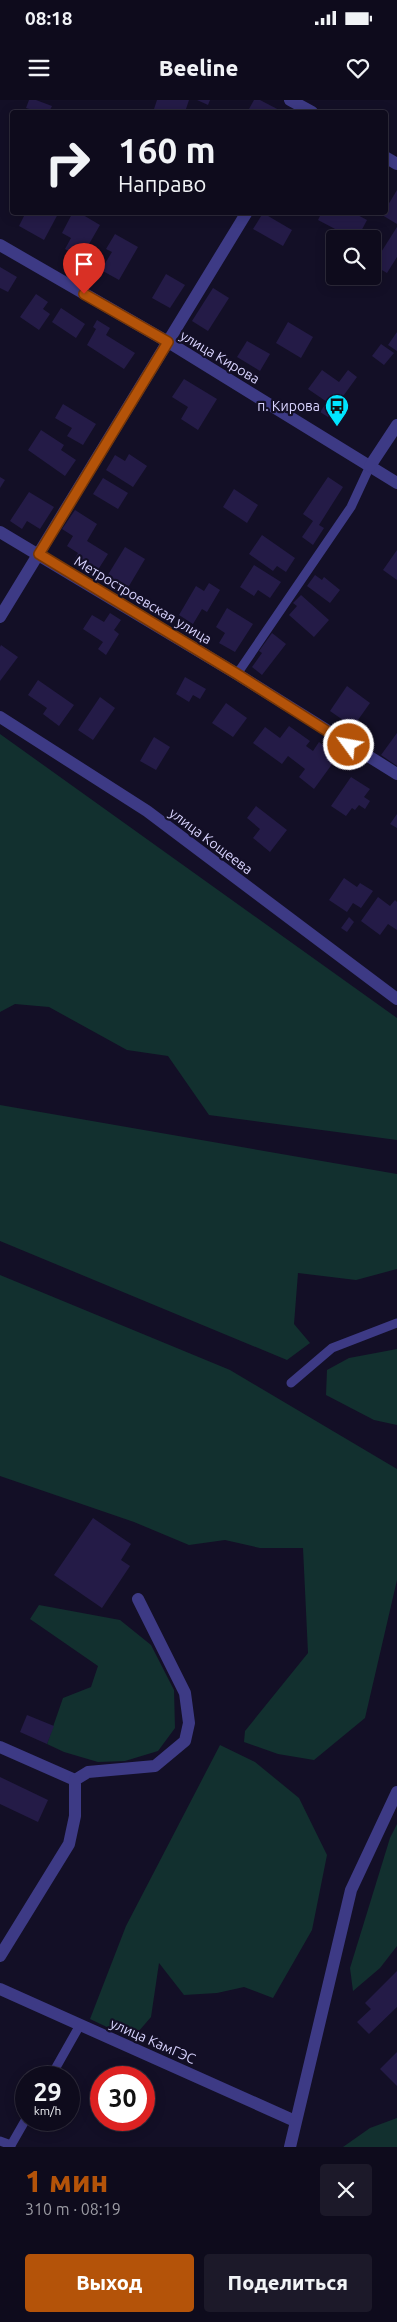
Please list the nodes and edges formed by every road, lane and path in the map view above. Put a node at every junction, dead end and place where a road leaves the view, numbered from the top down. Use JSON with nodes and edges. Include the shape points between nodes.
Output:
{"nodes":[{"id":1,"x":290,"y":100,"type":"edge"},
{"id":2,"x":307,"y":110,"type":"edge"},
{"id":3,"x":245,"y":215,"type":"edge"},
{"id":4,"x":0,"y":245,"type":"edge"},
{"id":5,"x":168,"y":342,"type":"junction"},
{"id":6,"x":397,"y":425,"type":"edge"},
{"id":7,"x":370,"y":466,"type":"junction"},
{"id":8,"x":397,"y":483,"type":"edge"},
{"id":9,"x":0,"y":532,"type":"edge"},
{"id":10,"x":39,"y":554,"type":"junction"},
{"id":11,"x":0,"y":617,"type":"edge"},
{"id":12,"x":237,"y":674,"type":"junction"},
{"id":13,"x":0,"y":717,"type":"edge"},
{"id":14,"x":397,"y":774,"type":"edge"},
{"id":15,"x":397,"y":999,"type":"edge"},
{"id":16,"x":397,"y":1323,"type":"edge"},
{"id":17,"x":291,"y":1383,"type":"dead end"},
{"id":18,"x":138,"y":1599,"type":"dead end"},
{"id":19,"x":0,"y":1747,"type":"edge"},
{"id":20,"x":74,"y":1780,"type":"junction"},
{"id":21,"x":397,"y":1792,"type":"edge"},
{"id":22,"x":0,"y":1956,"type":"edge"},
{"id":23,"x":0,"y":1989,"type":"edge"},
{"id":24,"x":80,"y":2025,"type":"junction"},
{"id":25,"x":57,"y":2066,"type":"edge"},
{"id":26,"x":295,"y":2121,"type":"junction"},
{"id":27,"x":19,"y":2131,"type":"edge"},
{"id":28,"x":0,"y":2141,"type":"edge"},
{"id":29,"x":11,"y":2146,"type":"edge"},
{"id":30,"x":290,"y":2147,"type":"edge"}],
"edges":[{"from":1,"to":2,"type":"street"},
{"from":3,"to":5,"type":"street"},
{"from":4,"to":5,"type":"street","name":"улица Кирова"},
{"from":5,"to":7,"type":"street","name":"улица Кирова"},
{"from":5,"to":10,"type":"street"},
{"from":6,"to":7,"type":"street"},
{"from":7,"to":8,"type":"street","name":"улица Кирова"},
{"from":7,"to":12,"type":"lane","via":[[352,506]]},
{"from":9,"to":10,"type":"street","name":"Метростроевская улица"},
{"from":10,"to":11,"type":"street"},
{"from":10,"to":12,"type":"street","name":"Метростроевская улица"},
{"from":12,"to":14,"type":"street","name":"Метростроевская улица"},
{"from":13,"to":15,"type":"street","name":"улица Кощеева","via":[[146,811]]},
{"from":16,"to":17,"type":"lane","via":[[332,1348]]},
{"from":18,"to":20,"type":"street","via":[[185,1693],[189,1723],[186,1741],[156,1766],[88,1772]]},
{"from":19,"to":20,"type":"street"},
{"from":20,"to":22,"type":"street","via":[[75,1816],[69,1844]]},
{"from":21,"to":26,"type":"street","via":[[351,1890]]},
{"from":23,"to":24,"type":"street","name":"улица КамГЭС"},
{"from":24,"to":25,"type":"lane"},
{"from":24,"to":26,"type":"street","name":"улица КамГЭС"},
{"from":26,"to":30,"type":"street"},
{"from":27,"to":29,"type":"lane"},
{"from":28,"to":29,"type":"lane"}]}
